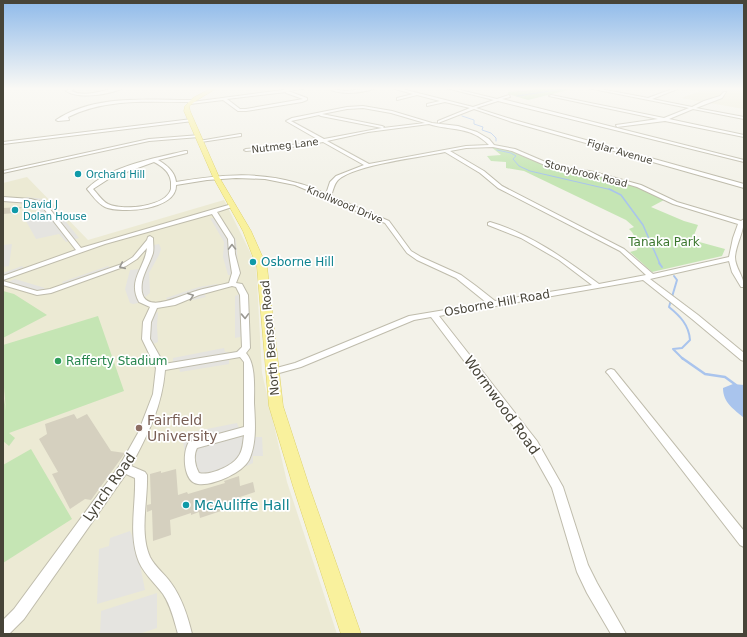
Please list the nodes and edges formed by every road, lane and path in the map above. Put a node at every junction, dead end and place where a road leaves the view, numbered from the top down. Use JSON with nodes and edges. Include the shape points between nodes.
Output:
{"nodes":[{"id":1,"x":299,"y":118,"type":"edge"},
{"id":2,"x":337,"y":118,"type":"edge"},
{"id":3,"x":411,"y":118,"type":"edge"},
{"id":4,"x":453,"y":118,"type":"edge"},
{"id":5,"x":503,"y":118,"type":"edge"},
{"id":6,"x":575,"y":118,"type":"edge"},
{"id":7,"x":652,"y":118,"type":"edge"},
{"id":8,"x":670,"y":118,"type":"edge"},
{"id":9,"x":192,"y":120,"type":"joint"},
{"id":10,"x":663,"y":120,"type":"junction"},
{"id":11,"x":432,"y":124,"type":"junction"},
{"id":12,"x":613,"y":127,"type":"junction"},
{"id":13,"x":391,"y":128,"type":"junction"},
{"id":14,"x":240,"y":135,"type":"dead end"},
{"id":15,"x":744,"y":136,"type":"edge"},
{"id":16,"x":200,"y":139,"type":"junction"},
{"id":17,"x":323,"y":140,"type":"junction"},
{"id":18,"x":3,"y":143,"type":"edge"},
{"id":19,"x":493,"y":146,"type":"junction"},
{"id":20,"x":246,"y":150,"type":"dead end"},
{"id":21,"x":446,"y":151,"type":"junction"},
{"id":22,"x":185,"y":152,"type":"dead end"},
{"id":23,"x":154,"y":160,"type":"junction"},
{"id":24,"x":744,"y":160,"type":"edge"},
{"id":25,"x":369,"y":166,"type":"junction"},
{"id":26,"x":3,"y":172,"type":"edge"},
{"id":27,"x":216,"y":177,"type":"junction"},
{"id":28,"x":175,"y":184,"type":"junction"},
{"id":29,"x":744,"y":186,"type":"edge"},
{"id":30,"x":328,"y":196,"type":"junction"},
{"id":31,"x":3,"y":199,"type":"edge"},
{"id":32,"x":232,"y":206,"type":"junction"},
{"id":33,"x":213,"y":211,"type":"junction"},
{"id":34,"x":743,"y":222,"type":"edge"},
{"id":35,"x":490,"y":224,"type":"dead end"},
{"id":36,"x":151,"y":229,"type":"junction"},
{"id":37,"x":150,"y":240,"type":"junction"},
{"id":38,"x":80,"y":251,"type":"junction"},
{"id":39,"x":731,"y":258,"type":"junction"},
{"id":40,"x":647,"y":277,"type":"junction"},
{"id":41,"x":3,"y":278,"type":"edge"},
{"id":42,"x":3,"y":283,"type":"edge"},
{"id":43,"x":232,"y":284,"type":"junction"},
{"id":44,"x":744,"y":285,"type":"edge"},
{"id":45,"x":598,"y":286,"type":"junction"},
{"id":46,"x":492,"y":304,"type":"junction"},
{"id":47,"x":154,"y":306,"type":"junction"},
{"id":48,"x":433,"y":314,"type":"junction"},
{"id":49,"x":240,"y":354,"type":"junction"},
{"id":50,"x":744,"y":358,"type":"edge"},
{"id":51,"x":161,"y":368,"type":"junction"},
{"id":52,"x":272,"y":372,"type":"junction"},
{"id":53,"x":611,"y":372,"type":"dead end"},
{"id":54,"x":249,"y":430,"type":"junction"},
{"id":55,"x":124,"y":468,"type":"junction"},
{"id":56,"x":744,"y":542,"type":"edge"},
{"id":57,"x":3,"y":630,"type":"edge"},
{"id":58,"x":185,"y":634,"type":"edge"},
{"id":59,"x":351,"y":634,"type":"edge"},
{"id":60,"x":619,"y":634,"type":"edge"}],
"edges":[{"from":1,"to":17,"type":"street","via":[[288,120],[288,123]]},
{"from":2,"to":13,"type":"street"},
{"from":3,"to":11,"type":"street"},
{"from":4,"to":11,"type":"street","name":"Nutmeg Lane"},
{"from":5,"to":29,"type":"street","name":"Figlar Avenue"},
{"from":6,"to":12,"type":"street"},
{"from":7,"to":10,"type":"street"},
{"from":8,"to":10,"type":"street"},
{"from":9,"to":16,"type":"main road","name":"North Benson Road"},
{"from":9,"to":18,"type":"street"},
{"from":10,"to":12,"type":"street"},
{"from":10,"to":15,"type":"street"},
{"from":11,"to":13,"type":"street","name":"Nutmeg Lane"},
{"from":11,"to":19,"type":"street","name":"Stonybrook Road","via":[[468,130],[488,140]]},
{"from":12,"to":24,"type":"street"},
{"from":13,"to":17,"type":"street","name":"Nutmeg Lane"},
{"from":14,"to":16,"type":"street"},
{"from":16,"to":26,"type":"street","via":[[149,140]]},
{"from":16,"to":27,"type":"main road","name":"North Benson Road"},
{"from":17,"to":20,"type":"street","name":"Nutmeg Lane","via":[[302,145]]},
{"from":17,"to":25,"type":"street"},
{"from":19,"to":21,"type":"street"},
{"from":19,"to":34,"type":"street","name":"Stonybrook Road","via":[[513,150],[549,165],[594,173],[639,186],[675,203]]},
{"from":21,"to":25,"type":"street"},
{"from":21,"to":40,"type":"street","via":[[482,172],[500,187],[622,250]]},
{"from":22,"to":23,"type":"street"},
{"from":23,"to":28,"type":"street","via":[[170,171]]},
{"from":23,"to":28,"type":"street","via":[[109,176],[95,183],[90,189],[105,204],[113,208],[129,209],[157,204],[167,199]]},
{"from":25,"to":30,"type":"street","via":[[338,177],[333,182]]},
{"from":27,"to":28,"type":"street","name":"Knollwood Drive"},
{"from":27,"to":30,"type":"street","name":"Knollwood Drive","via":[[246,176],[282,180]]},
{"from":27,"to":32,"type":"main road","name":"North Benson Road"},
{"from":30,"to":46,"type":"street","name":"Knollwood Drive","via":[[387,222],[400,243],[410,253],[454,274]]},
{"from":31,"to":38,"type":"street","via":[[43,204]]},
{"from":32,"to":33,"type":"street"},
{"from":32,"to":52,"type":"main road","name":"North Benson Road","via":[[247,231],[262,267]]},
{"from":33,"to":36,"type":"street"},
{"from":43,"to":33,"type":"street","one_way":true,"via":[[236,273],[231,239]]},
{"from":34,"to":39,"type":"street"},
{"from":35,"to":45,"type":"street","via":[[523,237],[561,259]]},
{"from":36,"to":37,"type":"street"},
{"from":36,"to":38,"type":"street"},
{"from":37,"to":42,"type":"street","one_way":true,"via":[[135,258],[124,265],[51,291],[37,293]]},
{"from":37,"to":47,"type":"street","via":[[150,251],[137,286],[142,300]]},
{"from":38,"to":41,"type":"street"},
{"from":39,"to":40,"type":"street","name":"Osborne Hill Road"},
{"from":39,"to":44,"type":"street","via":[[735,272]]},
{"from":40,"to":45,"type":"street","name":"Osborne Hill Road"},
{"from":40,"to":50,"type":"street"},
{"from":47,"to":43,"type":"street","one_way":true},
{"from":43,"to":49,"type":"street","one_way":true,"via":[[239,286],[244,295],[246,348]]},
{"from":45,"to":46,"type":"street","name":"Osborne Hill Road"},
{"from":46,"to":48,"type":"street","name":"Osborne Hill Road"},
{"from":47,"to":51,"type":"street","via":[[147,322],[146,339]]},
{"from":48,"to":52,"type":"street","name":"Osborne Hill Road","via":[[404,321],[298,365]]},
{"from":48,"to":60,"type":"street","name":"Wormwood Road","via":[[533,444],[557,487],[582,567]]},
{"from":49,"to":51,"type":"street"},
{"from":49,"to":54,"type":"street","via":[[244,355],[248,362]]},
{"from":51,"to":55,"type":"street","name":"Lynch Road","via":[[158,394],[150,416]]},
{"from":52,"to":59,"type":"main road","name":"North Benson Road","via":[[280,420]]},
{"from":53,"to":56,"type":"street"},
{"from":54,"to":54,"type":"street","via":[[247,452],[240,463],[212,477],[198,480],[194,476],[190,447]]},
{"from":55,"to":57,"type":"street","name":"Lynch Road","via":[[19,614]]},
{"from":55,"to":58,"type":"street","via":[[141,476],[138,538],[141,549],[150,570],[168,590],[180,615]]}]}
